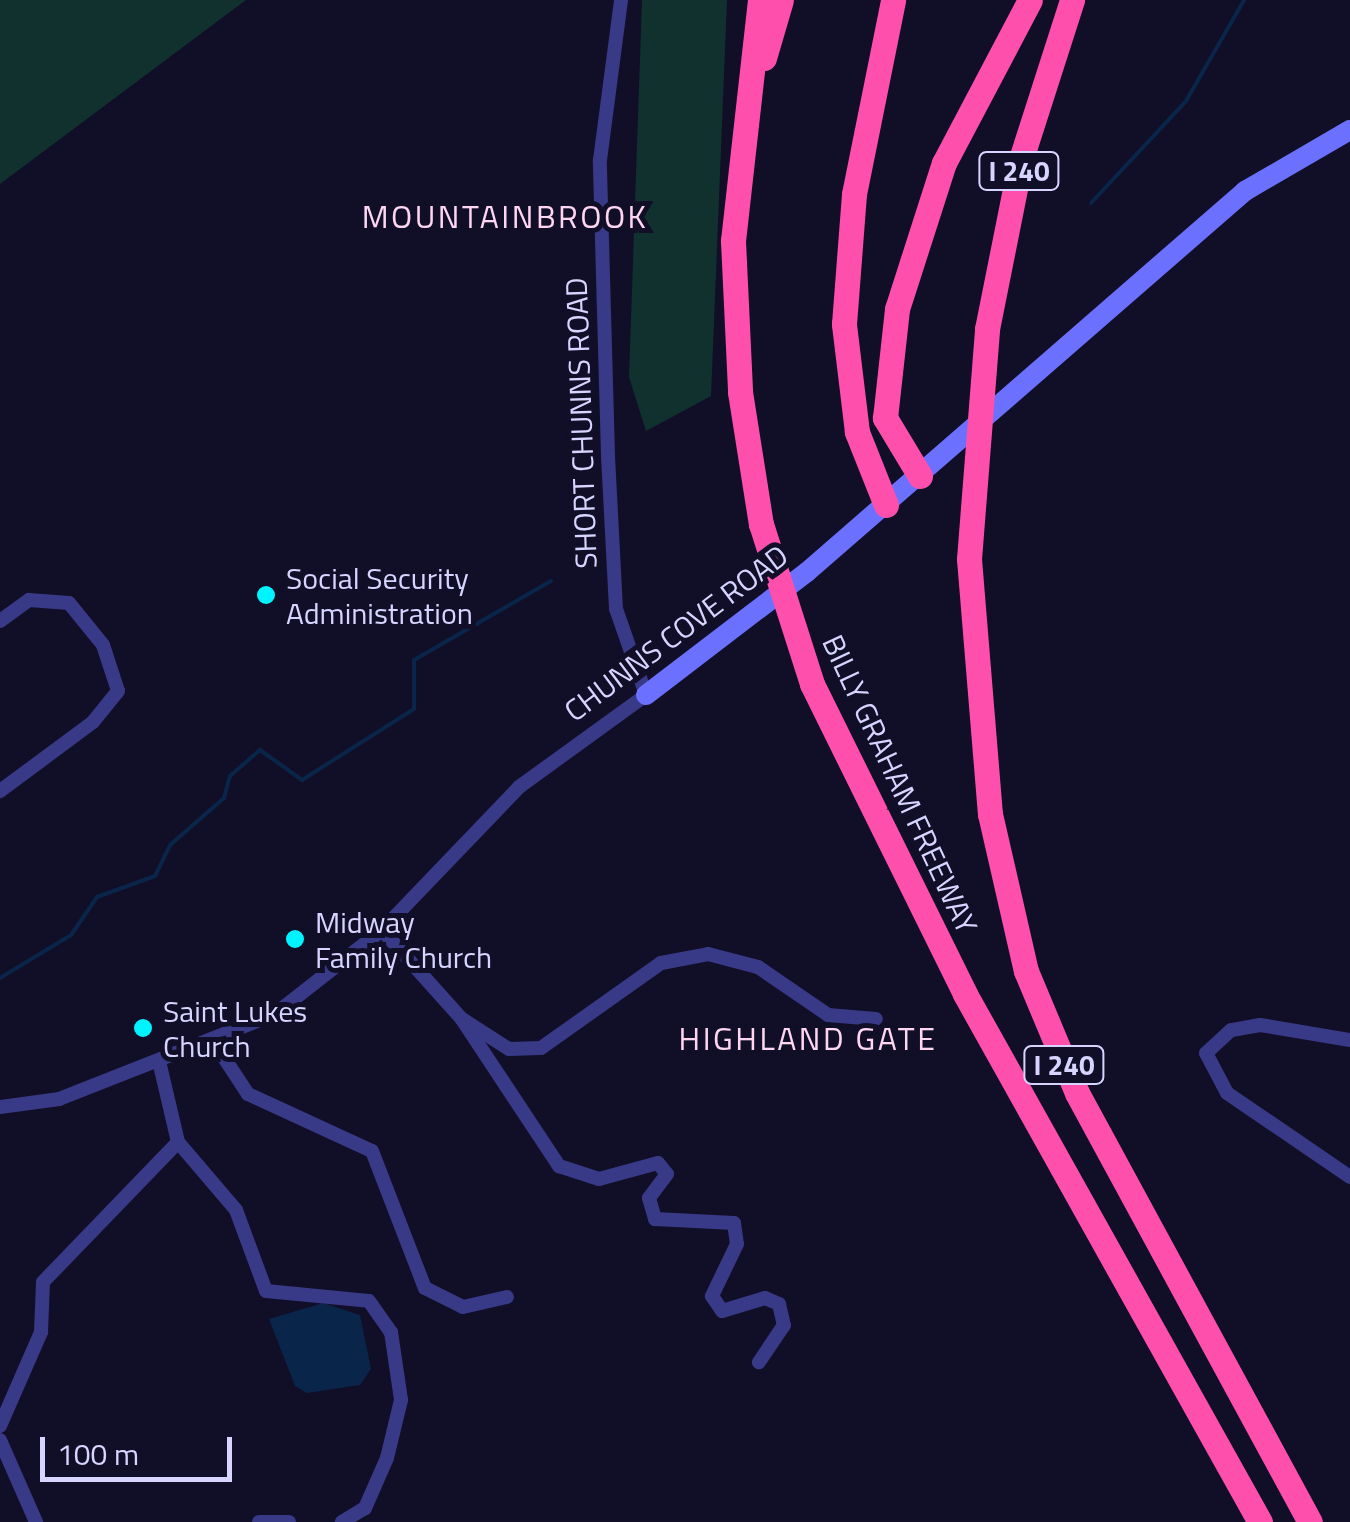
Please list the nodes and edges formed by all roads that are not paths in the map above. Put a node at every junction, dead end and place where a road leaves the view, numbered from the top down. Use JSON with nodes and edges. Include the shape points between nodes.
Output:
{"nodes":[{"id":1,"x":621,"y":0,"type":"edge"},
{"id":2,"x":760,"y":0,"type":"edge"},
{"id":3,"x":781,"y":0,"type":"edge"},
{"id":4,"x":893,"y":0,"type":"edge"},
{"id":5,"x":1030,"y":0,"type":"edge"},
{"id":6,"x":1073,"y":6,"type":"edge"},
{"id":7,"x":1350,"y":130,"type":"edge"},
{"id":8,"x":739,"y":176,"type":"junction"},
{"id":9,"x":920,"y":476,"type":"junction"},
{"id":10,"x":886,"y":506,"type":"junction"},
{"id":11,"x":0,"y":620,"type":"edge"},
{"id":12,"x":646,"y":694,"type":"junction"},
{"id":13,"x":0,"y":791,"type":"edge"},
{"id":14,"x":382,"y":930,"type":"junction"},
{"id":15,"x":461,"y":1018,"type":"junction"},
{"id":16,"x":876,"y":1019,"type":"dead end"},
{"id":17,"x":1350,"y":1040,"type":"edge"},
{"id":18,"x":215,"y":1044,"type":"junction"},
{"id":19,"x":159,"y":1061,"type":"junction"},
{"id":20,"x":0,"y":1108,"type":"edge"},
{"id":21,"x":178,"y":1142,"type":"junction"},
{"id":22,"x":1350,"y":1177,"type":"edge"},
{"id":23,"x":507,"y":1297,"type":"dead end"},
{"id":24,"x":760,"y":1362,"type":"dead end"},
{"id":25,"x":0,"y":1426,"type":"edge"},
{"id":26,"x":0,"y":1440,"type":"edge"},
{"id":27,"x":36,"y":1522,"type":"edge"},
{"id":28,"x":258,"y":1522,"type":"edge"},
{"id":29,"x":290,"y":1522,"type":"edge"},
{"id":30,"x":342,"y":1522,"type":"edge"},
{"id":31,"x":1260,"y":1522,"type":"edge"},
{"id":32,"x":1310,"y":1522,"type":"edge"}],
"edges":[{"from":1,"to":12,"type":"street","name":"SHORT CHUNNS ROAD","via":[[599,184],[611,532],[616,610]]},
{"from":2,"to":8,"type":"highway","name":"BILLY GRAHAM FREEWAY","number":"I 240"},
{"from":3,"to":8,"type":"highway"},
{"from":4,"to":10,"type":"highway","via":[[854,194],[844,324],[857,432]]},
{"from":5,"to":9,"type":"highway","via":[[944,163],[897,309],[885,418]]},
{"from":6,"to":32,"type":"highway","name":"BILLY GRAHAM FREEWAY","number":"I 240","bridge":true,"via":[[1022,159],[987,329],[969,559],[990,814],[1026,971],[1085,1109]]},
{"from":7,"to":9,"type":"main road","name":"CHUNNS COVE ROAD","via":[[1245,191]]},
{"from":8,"to":31,"type":"highway","name":"BILLY GRAHAM FREEWAY","number":"I 240","bridge":true,"via":[[740,392],[761,524],[812,684],[964,994]]},
{"from":9,"to":10,"type":"main road","name":"CHUNNS COVE ROAD"},
{"from":10,"to":12,"type":"main road","name":"CHUNNS COVE ROAD"},
{"from":11,"to":13,"type":"street","via":[[28,600],[69,603],[102,645],[118,691],[93,722]]},
{"from":12,"to":14,"type":"street","name":"CHUNNS COVE ROAD","via":[[520,787]]},
{"from":14,"to":15,"type":"street"},
{"from":14,"to":18,"type":"street","name":"CHUNNS COVE ROAD","via":[[275,1014]]},
{"from":15,"to":16,"type":"street","via":[[509,1048],[542,1048],[661,962],[708,954],[758,968],[828,1014]]},
{"from":15,"to":24,"type":"street","via":[[519,1116],[568,1173],[599,1180],[658,1163],[667,1174],[649,1198],[655,1220],[722,1216],[737,1229],[712,1290],[716,1305],[727,1311],[771,1298],[782,1310],[784,1326]]},
{"from":17,"to":22,"type":"street","via":[[1260,1025],[1231,1030],[1206,1053],[1206,1068],[1227,1093]]},
{"from":18,"to":19,"type":"street","name":"CHUNNS COVE ROAD"},
{"from":18,"to":23,"type":"street","via":[[248,1094],[372,1152],[425,1288],[463,1307]]},
{"from":19,"to":20,"type":"street","name":"CHUNNS COVE ROAD","via":[[58,1099]]},
{"from":19,"to":21,"type":"street"},
{"from":21,"to":25,"type":"street","via":[[43,1282],[41,1332]]},
{"from":21,"to":30,"type":"street","via":[[236,1210],[266,1291],[369,1301],[391,1332],[401,1400],[387,1458],[365,1508]]},
{"from":26,"to":27,"type":"street"},
{"from":28,"to":29,"type":"street"}]}
